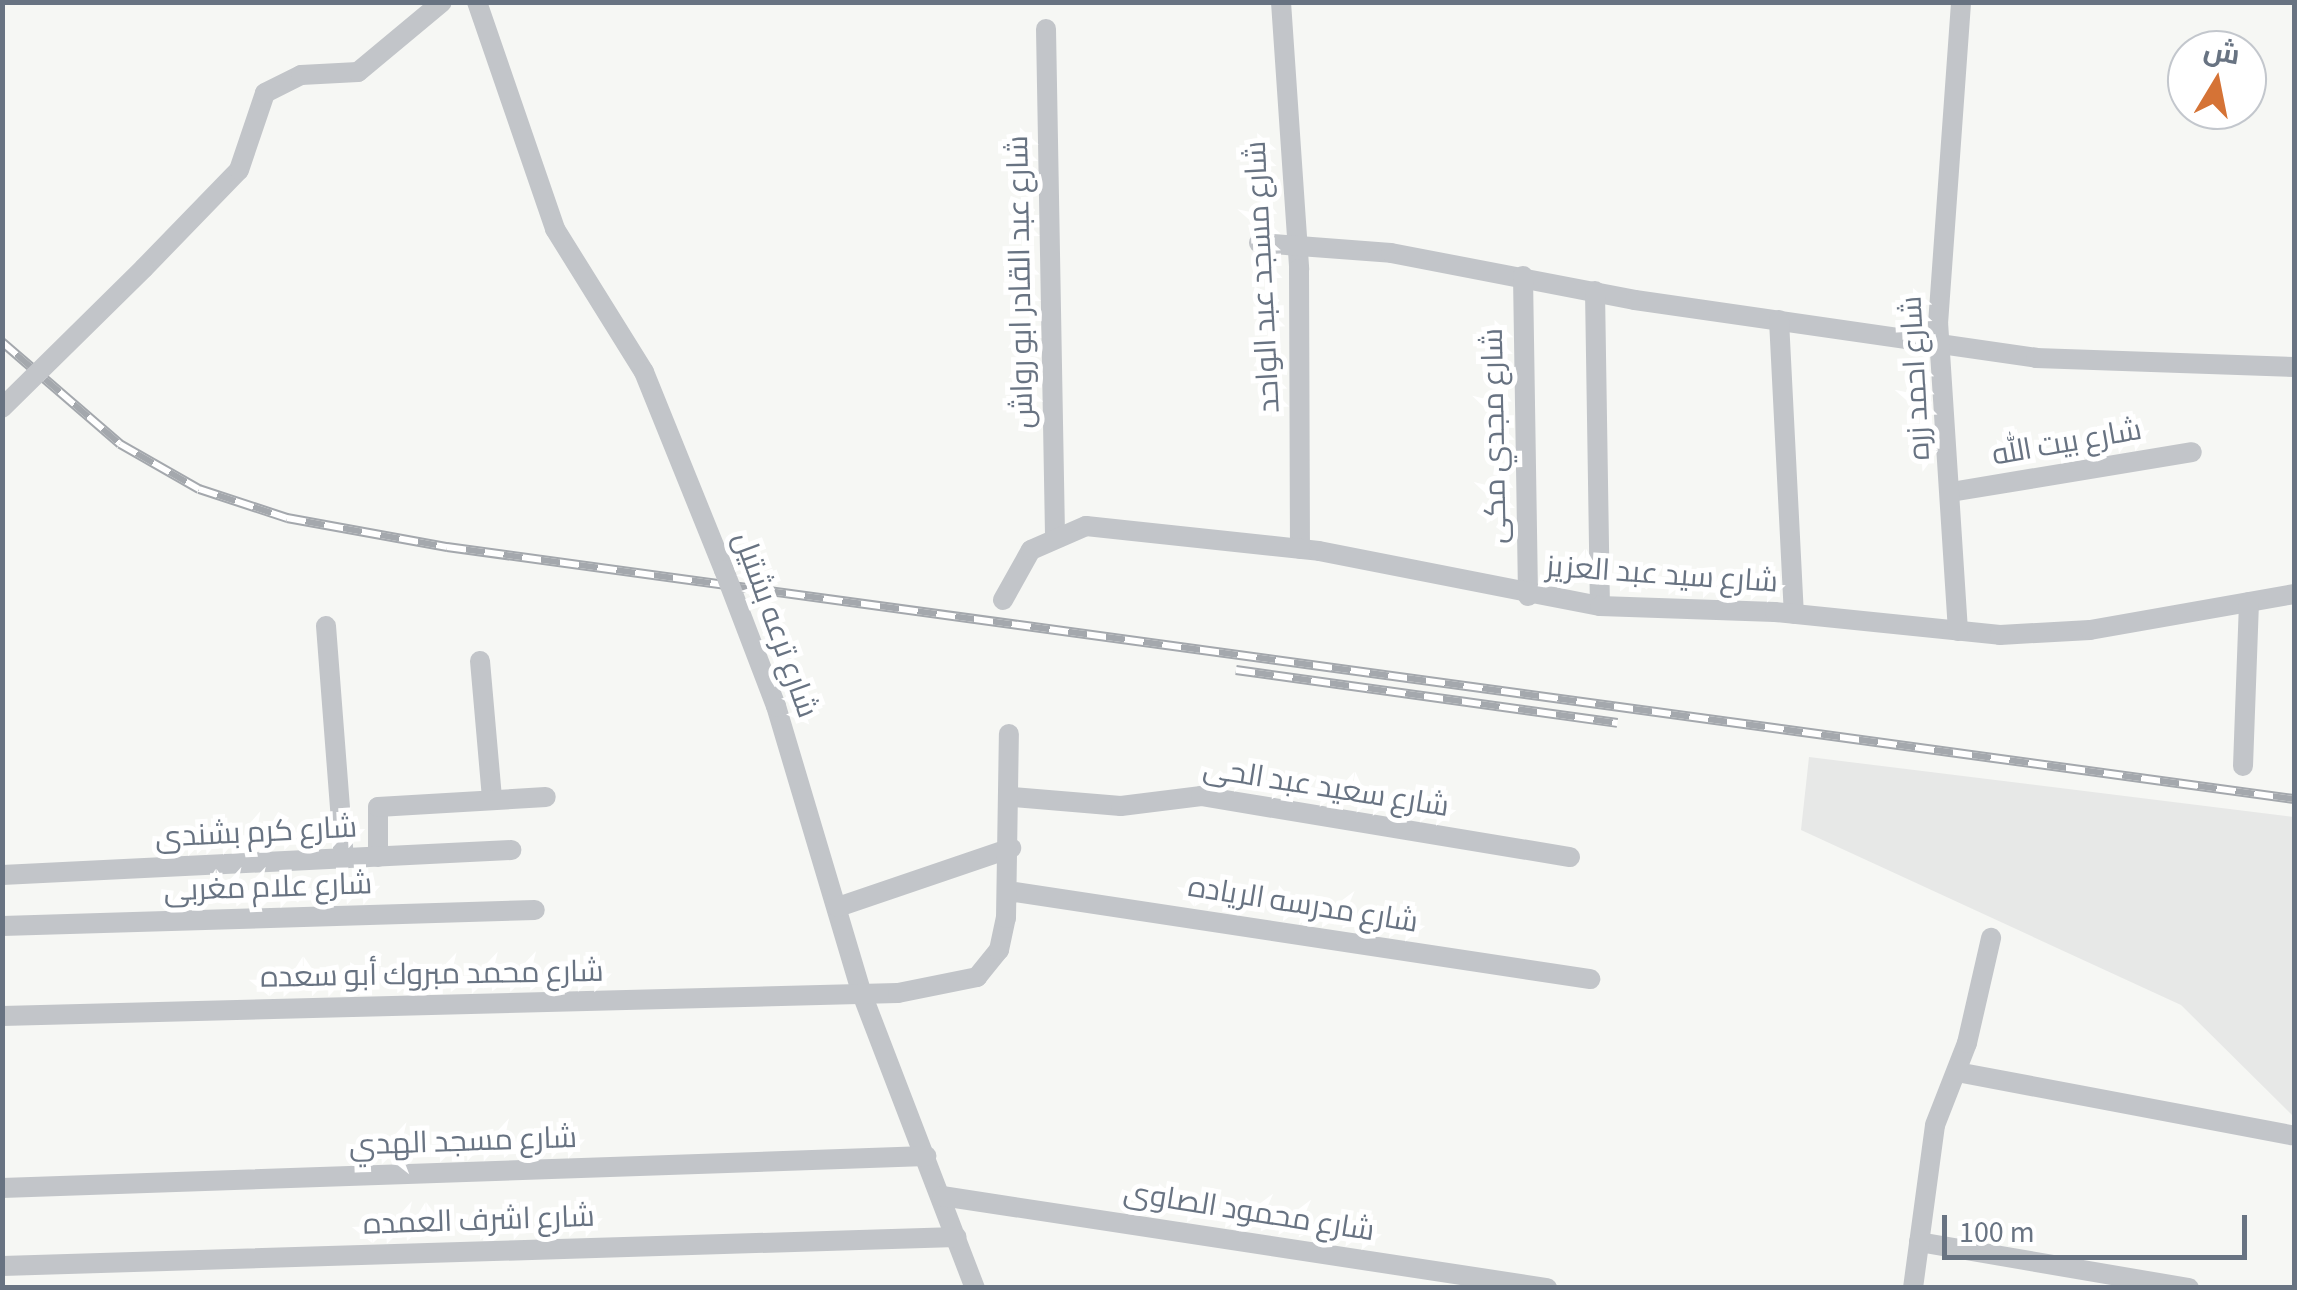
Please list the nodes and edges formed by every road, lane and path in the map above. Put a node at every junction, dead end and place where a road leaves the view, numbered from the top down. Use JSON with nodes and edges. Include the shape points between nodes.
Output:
{"nodes":[{"id":1,"x":442,"y":2,"type":"edge"},
{"id":2,"x":477,"y":2,"type":"edge"},
{"id":3,"x":1282,"y":2,"type":"edge"},
{"id":4,"x":1961,"y":2,"type":"edge"},
{"id":5,"x":1046,"y":29,"type":"dead end"},
{"id":6,"x":1259,"y":242,"type":"dead end"},
{"id":7,"x":1298,"y":244,"type":"junction"},
{"id":8,"x":1523,"y":276,"type":"junction"},
{"id":9,"x":1595,"y":291,"type":"junction"},
{"id":10,"x":1779,"y":320,"type":"junction"},
{"id":11,"x":1940,"y":342,"type":"junction"},
{"id":12,"x":2294,"y":367,"type":"edge"},
{"id":13,"x":2,"y":408,"type":"edge"},
{"id":14,"x":2192,"y":452,"type":"dead end"},
{"id":15,"x":1951,"y":492,"type":"junction"},
{"id":16,"x":1055,"y":534,"type":"junction"},
{"id":17,"x":1300,"y":548,"type":"junction"},
{"id":18,"x":2294,"y":594,"type":"edge"},
{"id":19,"x":1528,"y":596,"type":"junction"},
{"id":20,"x":1003,"y":600,"type":"dead end"},
{"id":21,"x":2248,"y":602,"type":"junction"},
{"id":22,"x":1600,"y":606,"type":"junction"},
{"id":23,"x":1794,"y":614,"type":"junction"},
{"id":24,"x":326,"y":626,"type":"dead end"},
{"id":25,"x":1958,"y":632,"type":"junction"},
{"id":26,"x":480,"y":661,"type":"dead end"},
{"id":27,"x":1009,"y":734,"type":"dead end"},
{"id":28,"x":2243,"y":766,"type":"dead end"},
{"id":29,"x":546,"y":797,"type":"dead end"},
{"id":30,"x":1014,"y":797,"type":"junction"},
{"id":31,"x":492,"y":799,"type":"junction"},
{"id":32,"x":1011,"y":848,"type":"junction"},
{"id":33,"x":512,"y":850,"type":"dead end"},
{"id":34,"x":378,"y":857,"type":"junction"},
{"id":35,"x":1570,"y":857,"type":"dead end"},
{"id":36,"x":344,"y":859,"type":"junction"},
{"id":37,"x":2,"y":875,"type":"edge"},
{"id":38,"x":1008,"y":891,"type":"junction"},
{"id":39,"x":838,"y":907,"type":"junction"},
{"id":40,"x":535,"y":910,"type":"dead end"},
{"id":41,"x":2,"y":926,"type":"edge"},
{"id":42,"x":1992,"y":938,"type":"dead end"},
{"id":43,"x":1590,"y":979,"type":"dead end"},
{"id":44,"x":862,"y":994,"type":"junction"},
{"id":45,"x":2,"y":1016,"type":"edge"},
{"id":46,"x":1957,"y":1072,"type":"junction"},
{"id":47,"x":2292,"y":1135,"type":"edge"},
{"id":48,"x":926,"y":1156,"type":"junction"},
{"id":49,"x":2,"y":1188,"type":"edge"},
{"id":50,"x":942,"y":1196,"type":"junction"},
{"id":51,"x":957,"y":1237,"type":"junction"},
{"id":52,"x":1919,"y":1242,"type":"junction"},
{"id":53,"x":2,"y":1266,"type":"edge"},
{"id":54,"x":975,"y":1288,"type":"edge"},
{"id":55,"x":1547,"y":1288,"type":"edge"},
{"id":56,"x":1913,"y":1288,"type":"edge"},
{"id":57,"x":2188,"y":1288,"type":"edge"}],
"edges":[{"from":1,"to":13,"type":"street","bridge":true,"via":[[358,72],[300,75],[265,93],[238,170]]},
{"from":2,"to":39,"type":"street","name":"شارع ترعه بشتيل","bridge":true,"via":[[555,229],[644,372],[724,570],[776,706]]},
{"from":3,"to":7,"type":"street","name":"شارع مسجد عبد الواحد"},
{"from":4,"to":11,"type":"street","name":"شارع احمد زره"},
{"from":5,"to":16,"type":"street","name":"شارع عبد القادر ابو رواش"},
{"from":6,"to":7,"type":"street"},
{"from":7,"to":8,"type":"street"},
{"from":7,"to":17,"type":"street","name":"شارع مسجد عبد الواحد"},
{"from":8,"to":9,"type":"street"},
{"from":8,"to":19,"type":"street","name":"شارع مجدي مكى"},
{"from":9,"to":10,"type":"street"},
{"from":9,"to":22,"type":"street"},
{"from":10,"to":11,"type":"street"},
{"from":10,"to":23,"type":"street"},
{"from":11,"to":12,"type":"street","via":[[2076,361]]},
{"from":11,"to":15,"type":"street","name":"شارع احمد زره"},
{"from":14,"to":15,"type":"street","name":"شارع بيت الله"},
{"from":15,"to":25,"type":"street","name":"شارع احمد زره"},
{"from":16,"to":17,"type":"street","name":"شارع سيد عبد العزيز","via":[[1132,526]]},
{"from":16,"to":20,"type":"street","via":[[1013,573]]},
{"from":17,"to":19,"type":"street","name":"شارع سيد عبد العزيز"},
{"from":18,"to":21,"type":"street","name":"شارع سيد عبد العزيز"},
{"from":19,"to":22,"type":"street","name":"شارع سيد عبد العزيز"},
{"from":21,"to":25,"type":"street","name":"شارع سيد عبد العزيز","via":[[2045,635]]},
{"from":21,"to":28,"type":"street"},
{"from":22,"to":23,"type":"street","name":"شارع سيد عبد العزيز"},
{"from":23,"to":25,"type":"street","name":"شارع سيد عبد العزيز"},
{"from":24,"to":36,"type":"street"},
{"from":26,"to":31,"type":"street"},
{"from":27,"to":30,"type":"street"},
{"from":29,"to":31,"type":"street"},
{"from":30,"to":32,"type":"street"},
{"from":30,"to":35,"type":"street","name":"شارع سعيد عبد الحى","via":[[1121,806],[1201,796]]},
{"from":31,"to":34,"type":"street","via":[[376,808]]},
{"from":32,"to":38,"type":"street"},
{"from":32,"to":39,"type":"street"},
{"from":33,"to":34,"type":"street","name":"شارع كرم بشندى"},
{"from":34,"to":36,"type":"street","name":"شارع كرم بشندى"},
{"from":36,"to":37,"type":"street","name":"شارع كرم بشندى"},
{"from":38,"to":43,"type":"street","name":"شارع مدرسه الرياده"},
{"from":38,"to":44,"type":"street","via":[[999,950],[977,977]]},
{"from":39,"to":44,"type":"street","name":"شارع ترعه بشتيل"},
{"from":40,"to":41,"type":"street","name":"شارع علام مغربى"},
{"from":42,"to":46,"type":"street"},
{"from":44,"to":45,"type":"street","name":"شارع محمد مبروك أبو سعده"},
{"from":44,"to":48,"type":"street","name":"شارع ترعه بشتيل"},
{"from":46,"to":47,"type":"street"},
{"from":46,"to":52,"type":"street","via":[[1935,1125]]},
{"from":48,"to":49,"type":"street","name":"شارع مسجد الهدي"},
{"from":48,"to":50,"type":"street","name":"شارع ترعه بشتيل"},
{"from":50,"to":51,"type":"street","name":"شارع ترعه بشتيل"},
{"from":50,"to":55,"type":"street","name":"شارع محمود الصاوى"},
{"from":51,"to":53,"type":"street","name":"شارع اشرف العمده"},
{"from":51,"to":54,"type":"street","name":"شارع ترعه بشتيل"},
{"from":52,"to":56,"type":"street"},
{"from":52,"to":57,"type":"street"}]}
